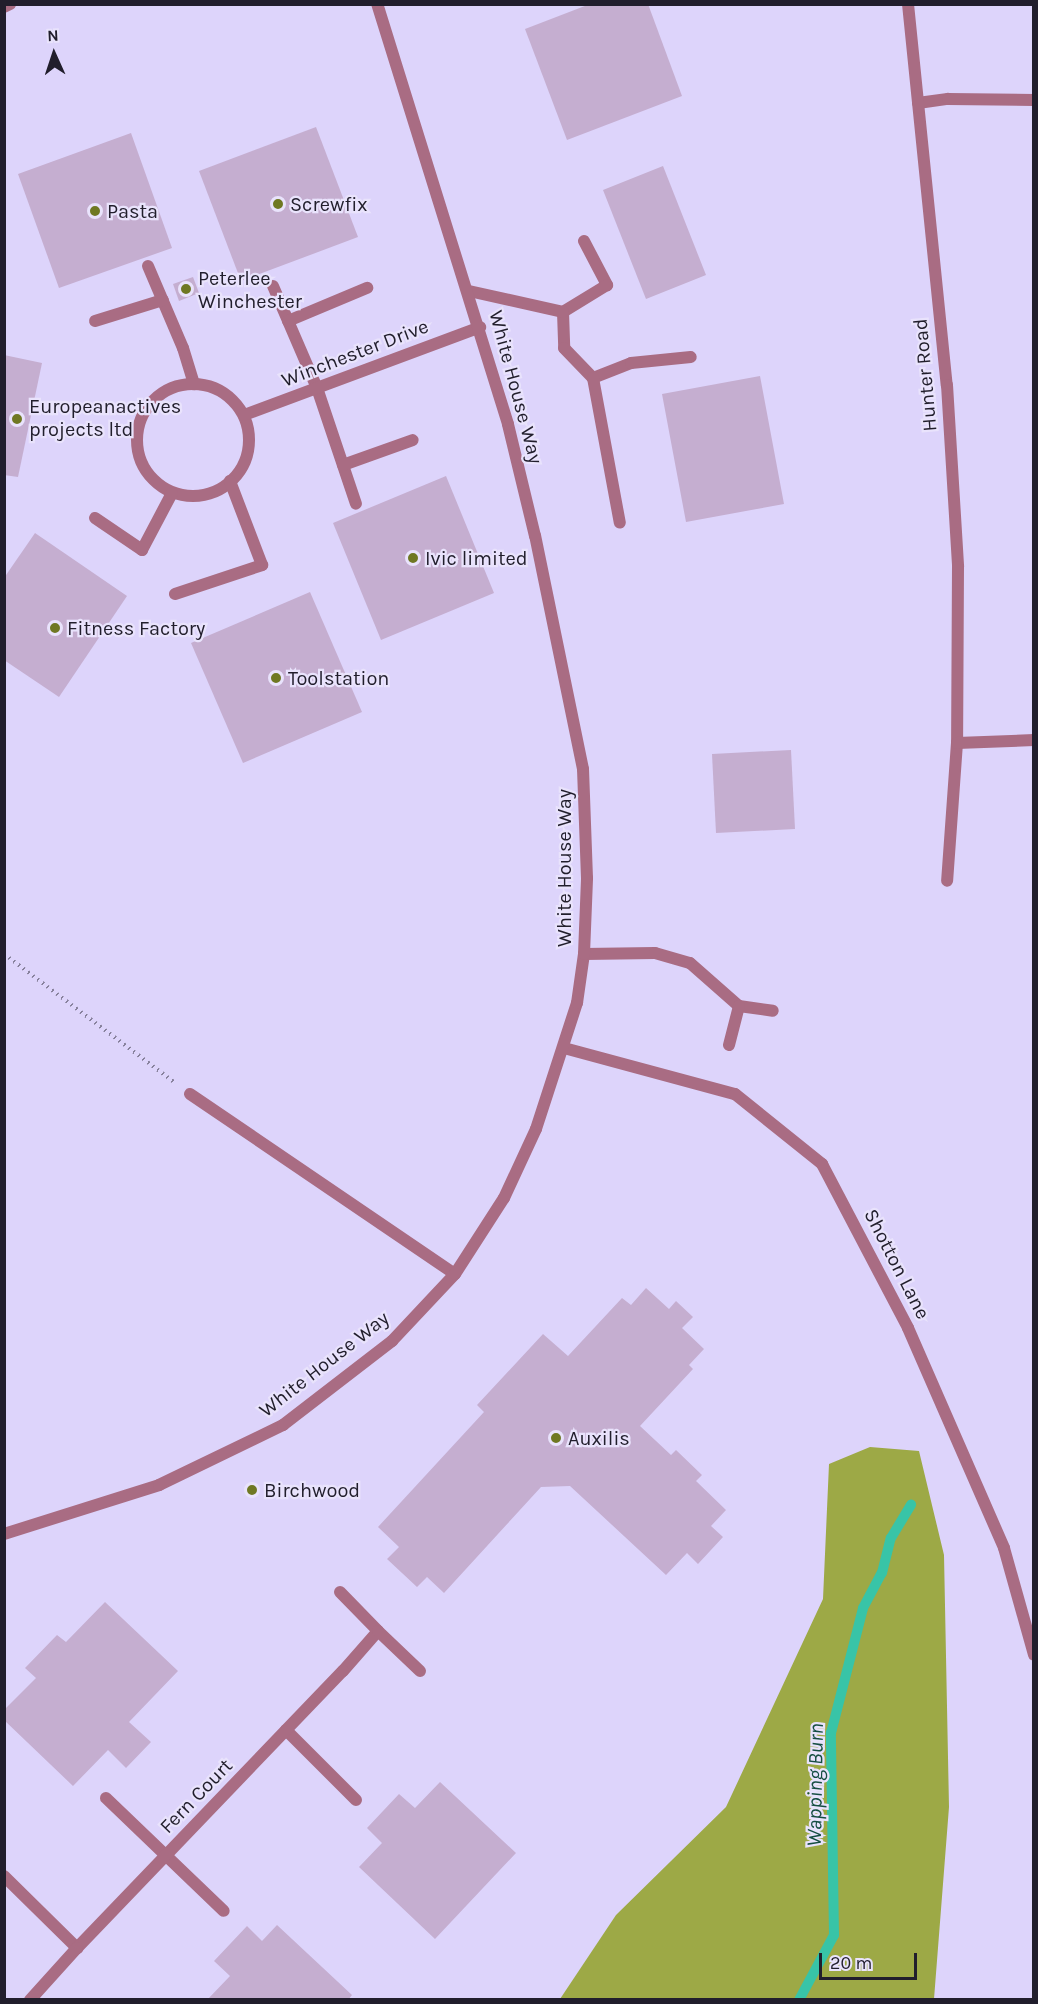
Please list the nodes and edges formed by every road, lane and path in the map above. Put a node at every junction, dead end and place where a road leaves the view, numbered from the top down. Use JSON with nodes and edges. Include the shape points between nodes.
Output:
{"nodes":[{"id":1,"x":10,"y":4,"type":"edge"},
{"id":2,"x":377,"y":4,"type":"edge"},
{"id":3,"x":909,"y":4,"type":"edge"},
{"id":4,"x":4,"y":7,"type":"edge"},
{"id":5,"x":1034,"y":100,"type":"edge"},
{"id":6,"x":918,"y":103,"type":"junction"},
{"id":7,"x":584,"y":241,"type":"dead end"},
{"id":8,"x":148,"y":266,"type":"dead end"},
{"id":9,"x":273,"y":286,"type":"dead end"},
{"id":10,"x":367,"y":288,"type":"dead end"},
{"id":11,"x":469,"y":291,"type":"junction"},
{"id":12,"x":163,"y":300,"type":"junction"},
{"id":13,"x":563,"y":312,"type":"junction"},
{"id":14,"x":95,"y":321,"type":"dead end"},
{"id":15,"x":288,"y":321,"type":"junction"},
{"id":16,"x":480,"y":327,"type":"junction"},
{"id":17,"x":691,"y":357,"type":"dead end"},
{"id":18,"x":593,"y":378,"type":"junction"},
{"id":19,"x":194,"y":384,"type":"junction"},
{"id":20,"x":317,"y":388,"type":"junction"},
{"id":21,"x":244,"y":415,"type":"junction"},
{"id":22,"x":413,"y":440,"type":"dead end"},
{"id":23,"x":343,"y":465,"type":"junction"},
{"id":24,"x":230,"y":481,"type":"junction"},
{"id":25,"x":172,"y":493,"type":"junction"},
{"id":26,"x":356,"y":504,"type":"dead end"},
{"id":27,"x":95,"y":518,"type":"dead end"},
{"id":28,"x":620,"y":524,"type":"dead end"},
{"id":29,"x":174,"y":594,"type":"dead end"},
{"id":30,"x":1034,"y":740,"type":"edge"},
{"id":31,"x":957,"y":743,"type":"junction"},
{"id":32,"x":947,"y":881,"type":"dead end"},
{"id":33,"x":4,"y":954,"type":"edge"},
{"id":34,"x":584,"y":954,"type":"junction"},
{"id":35,"x":740,"y":1006,"type":"junction"},
{"id":36,"x":773,"y":1011,"type":"dead end"},
{"id":37,"x":729,"y":1045,"type":"dead end"},
{"id":38,"x":564,"y":1048,"type":"junction"},
{"id":39,"x":190,"y":1094,"type":"joint"},
{"id":40,"x":455,"y":1274,"type":"junction"},
{"id":41,"x":4,"y":1534,"type":"edge"},
{"id":42,"x":340,"y":1592,"type":"dead end"},
{"id":43,"x":378,"y":1631,"type":"junction"},
{"id":44,"x":1034,"y":1655,"type":"edge"},
{"id":45,"x":420,"y":1671,"type":"dead end"},
{"id":46,"x":286,"y":1730,"type":"junction"},
{"id":47,"x":106,"y":1798,"type":"dead end"},
{"id":48,"x":356,"y":1800,"type":"dead end"},
{"id":49,"x":166,"y":1855,"type":"junction"},
{"id":50,"x":4,"y":1876,"type":"edge"},
{"id":51,"x":224,"y":1911,"type":"dead end"},
{"id":52,"x":77,"y":1948,"type":"junction"},
{"id":53,"x":30,"y":2000,"type":"edge"}],
"edges":[{"from":1,"to":4,"type":"street"},
{"from":2,"to":11,"type":"street","name":"White House Way"},
{"from":3,"to":6,"type":"street","name":"Hunter Road"},
{"from":5,"to":6,"type":"street","via":[[948,99]]},
{"from":6,"to":31,"type":"street","name":"Hunter Road","via":[[947,385],[958,567]]},
{"from":7,"to":13,"type":"street","via":[[607,285]]},
{"from":8,"to":12,"type":"street"},
{"from":9,"to":15,"type":"street"},
{"from":10,"to":15,"type":"street"},
{"from":11,"to":13,"type":"street"},
{"from":11,"to":16,"type":"street","name":"White House Way"},
{"from":12,"to":14,"type":"street"},
{"from":12,"to":19,"type":"street"},
{"from":13,"to":18,"type":"street","via":[[564,348]]},
{"from":15,"to":20,"type":"street"},
{"from":16,"to":20,"type":"street","name":"Winchester Drive"},
{"from":16,"to":34,"type":"street","name":"White House Way","via":[[536,536],[583,769],[587,878]]},
{"from":17,"to":18,"type":"street","via":[[630,363]]},
{"from":18,"to":28,"type":"street"},
{"from":19,"to":21,"type":"street","via":[[216,388],[233,399]]},
{"from":19,"to":25,"type":"street","via":[[166,390],[146,409],[138,427],[141,464],[152,480]]},
{"from":20,"to":21,"type":"street","name":"Winchester Drive"},
{"from":20,"to":23,"type":"street"},
{"from":21,"to":24,"type":"street","via":[[250,446],[244,464]]},
{"from":22,"to":23,"type":"street"},
{"from":23,"to":26,"type":"street"},
{"from":24,"to":25,"type":"street","via":[[208,495]]},
{"from":24,"to":29,"type":"street","via":[[262,565]]},
{"from":25,"to":27,"type":"street","via":[[142,550]]},
{"from":30,"to":31,"type":"street"},
{"from":31,"to":32,"type":"street","name":"Hunter Road"},
{"from":33,"to":39,"type":"path"},
{"from":34,"to":35,"type":"street","via":[[655,952],[690,963]]},
{"from":34,"to":38,"type":"street","name":"White House Way","via":[[577,1003]]},
{"from":35,"to":36,"type":"street"},
{"from":35,"to":37,"type":"street"},
{"from":38,"to":40,"type":"street","name":"White House Way","via":[[536,1129],[504,1198]]},
{"from":38,"to":44,"type":"street","name":"Shotton Lane","via":[[735,1094],[822,1164],[909,1328],[995,1527]]},
{"from":39,"to":40,"type":"street"},
{"from":40,"to":41,"type":"street","name":"White House Way","via":[[392,1341],[283,1425],[159,1485]]},
{"from":42,"to":43,"type":"street"},
{"from":43,"to":45,"type":"street"},
{"from":43,"to":46,"type":"street","name":"Fern Court"},
{"from":46,"to":48,"type":"street"},
{"from":46,"to":49,"type":"street","name":"Fern Court"},
{"from":47,"to":49,"type":"street"},
{"from":49,"to":51,"type":"street"},
{"from":49,"to":52,"type":"street","name":"Fern Court"},
{"from":50,"to":52,"type":"street"},
{"from":52,"to":53,"type":"street","name":"Fern Court"}]}
